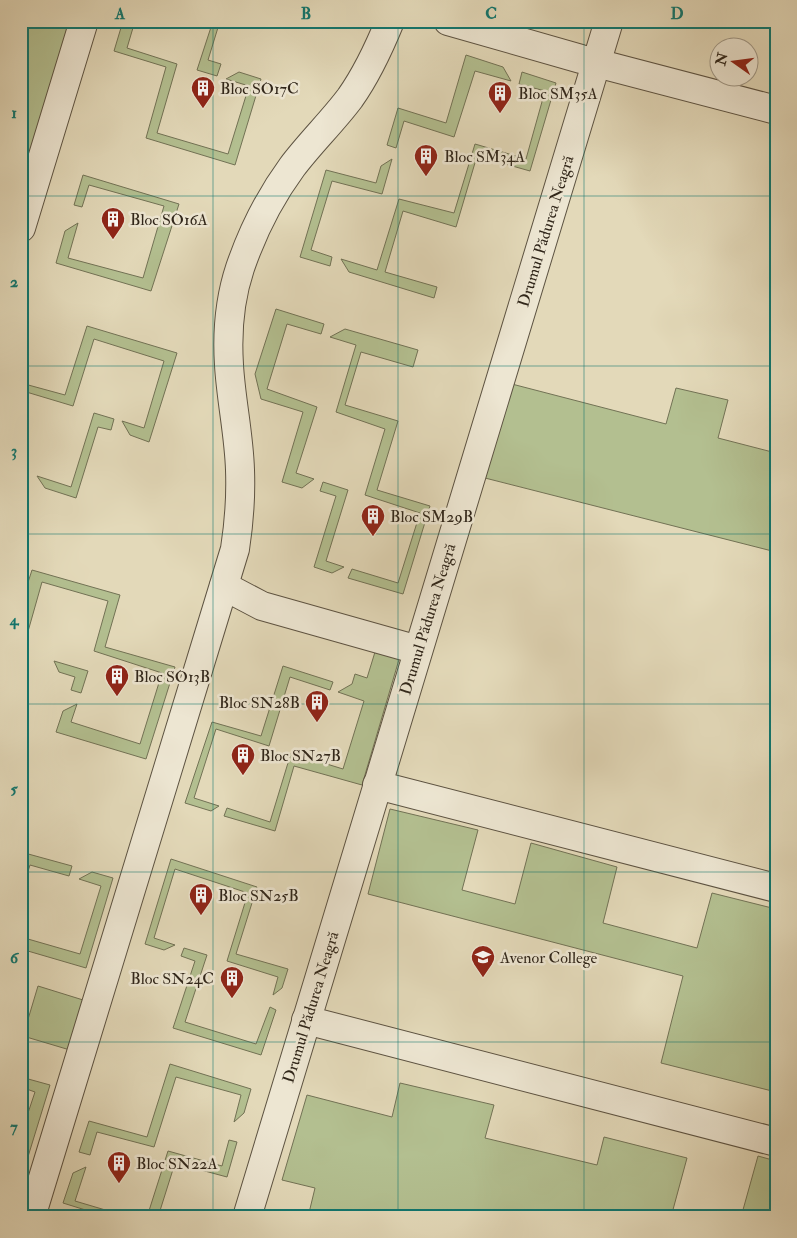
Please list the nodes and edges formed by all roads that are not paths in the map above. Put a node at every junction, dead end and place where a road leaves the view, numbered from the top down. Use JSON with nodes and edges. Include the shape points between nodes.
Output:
{"nodes":[{"id":1,"x":84,"y":21,"type":"edge"},
{"id":2,"x":390,"y":21,"type":"edge"},
{"id":3,"x":448,"y":21,"type":"edge"},
{"id":4,"x":609,"y":21,"type":"edge"},
{"id":5,"x":596,"y":64,"type":"junction"},
{"id":6,"x":776,"y":110,"type":"edge"},
{"id":7,"x":21,"y":228,"type":"edge"},
{"id":8,"x":224,"y":586,"type":"junction"},
{"id":9,"x":418,"y":650,"type":"junction"},
{"id":10,"x":378,"y":784,"type":"junction"},
{"id":11,"x":776,"y":888,"type":"edge"},
{"id":12,"x":306,"y":1020,"type":"junction"},
{"id":13,"x":776,"y":1142,"type":"edge"},
{"id":14,"x":31,"y":1217,"type":"edge"},
{"id":15,"x":247,"y":1217,"type":"edge"}],
"edges":[{"from":1,"to":7,"type":"street"},
{"from":2,"to":8,"type":"street","via":[[367,72],[350,98],[278,188],[240,268],[233,298],[229,365],[240,470],[240,514],[235,549]]},
{"from":3,"to":5,"type":"street"},
{"from":4,"to":5,"type":"street","name":"Drumul Pădurea Neagră"},
{"from":5,"to":6,"type":"street"},
{"from":5,"to":9,"type":"street","name":"Drumul Pădurea Neagră"},
{"from":8,"to":9,"type":"street","via":[[262,606]]},
{"from":8,"to":14,"type":"street"},
{"from":9,"to":10,"type":"street","name":"Drumul Pădurea Neagră"},
{"from":10,"to":11,"type":"street"},
{"from":10,"to":12,"type":"street","name":"Drumul Pădurea Neagră"},
{"from":12,"to":13,"type":"street"},
{"from":12,"to":15,"type":"street","name":"Drumul Pădurea Neagră"}]}
